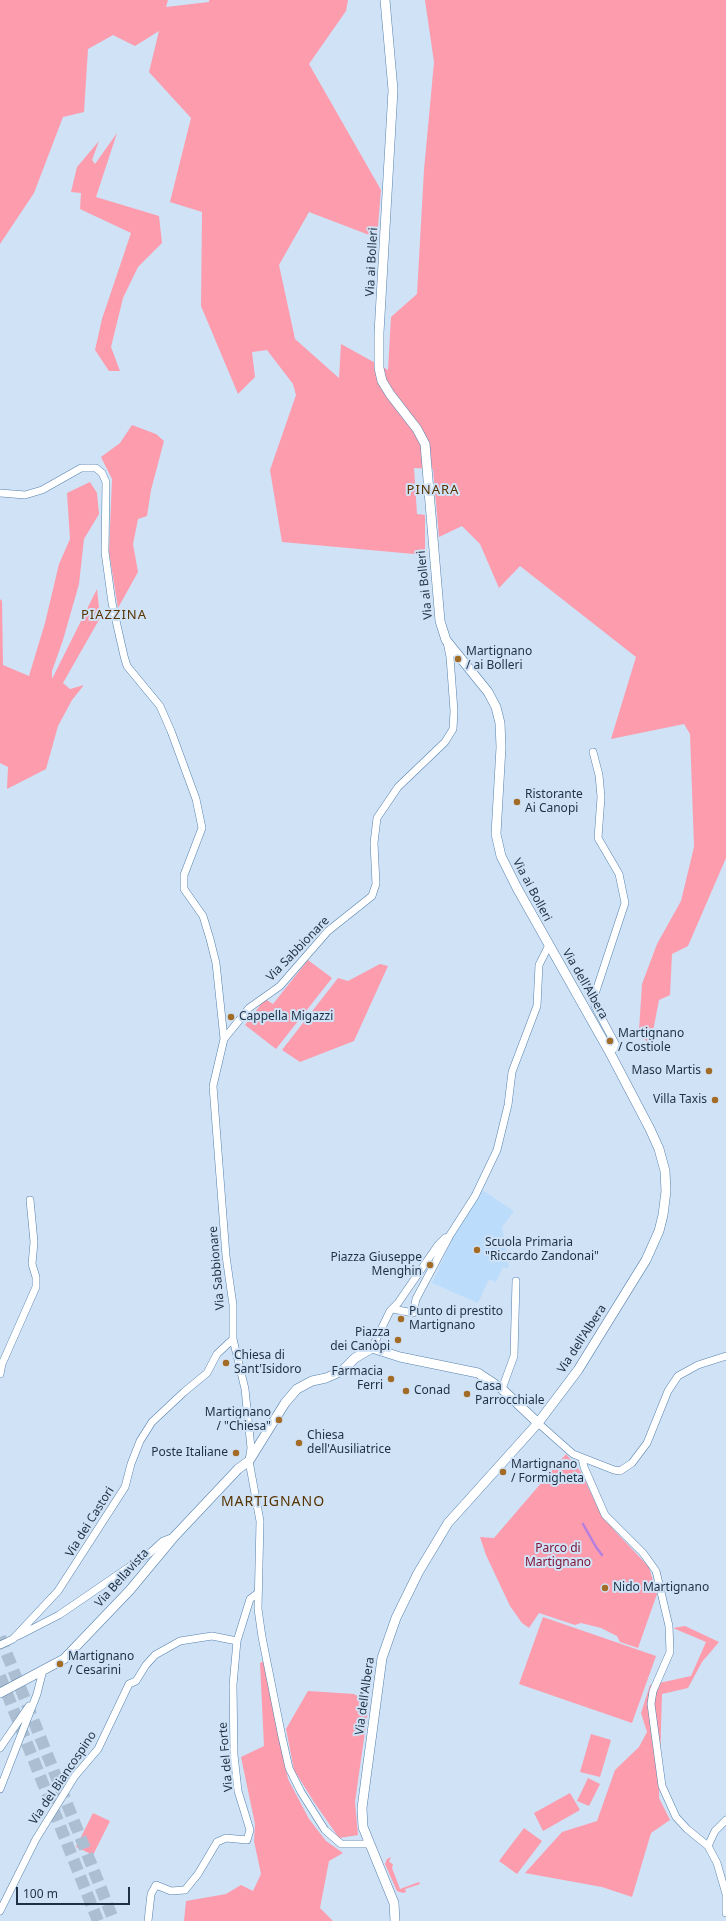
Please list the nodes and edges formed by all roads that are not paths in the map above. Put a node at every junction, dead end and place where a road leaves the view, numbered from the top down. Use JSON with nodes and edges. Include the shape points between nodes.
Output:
{"nodes":[{"id":1,"x":385,"y":0,"type":"edge"},
{"id":2,"x":0,"y":493,"type":"edge"},
{"id":3,"x":446,"y":640,"type":"junction"},
{"id":4,"x":593,"y":752,"type":"dead end"},
{"id":5,"x":549,"y":945,"type":"junction"},
{"id":6,"x":224,"y":1038,"type":"junction"},
{"id":7,"x":609,"y":1051,"type":"junction"},
{"id":8,"x":30,"y":1200,"type":"dead end"},
{"id":9,"x":449,"y":1237,"type":"junction"},
{"id":10,"x":516,"y":1281,"type":"dead end"},
{"id":11,"x":393,"y":1309,"type":"junction"},
{"id":12,"x":233,"y":1340,"type":"junction"},
{"id":13,"x":372,"y":1348,"type":"junction"},
{"id":14,"x":726,"y":1356,"type":"edge"},
{"id":15,"x":0,"y":1374,"type":"edge"},
{"id":16,"x":502,"y":1389,"type":"junction"},
{"id":17,"x":538,"y":1423,"type":"junction"},
{"id":18,"x":582,"y":1458,"type":"junction"},
{"id":19,"x":249,"y":1461,"type":"junction"},
{"id":20,"x":174,"y":1537,"type":"junction"},
{"id":21,"x":258,"y":1593,"type":"junction"},
{"id":22,"x":12,"y":1639,"type":"junction"},
{"id":23,"x":237,"y":1641,"type":"junction"},
{"id":24,"x":0,"y":1645,"type":"edge"},
{"id":25,"x":43,"y":1670,"type":"junction"},
{"id":26,"x":0,"y":1693,"type":"edge"},
{"id":27,"x":38,"y":1694,"type":"junction"},
{"id":28,"x":0,"y":1748,"type":"edge"},
{"id":29,"x":0,"y":1789,"type":"edge"},
{"id":30,"x":726,"y":1820,"type":"edge"},
{"id":31,"x":369,"y":1844,"type":"junction"},
{"id":32,"x":708,"y":1846,"type":"junction"},
{"id":33,"x":0,"y":1911,"type":"edge"},
{"id":34,"x":726,"y":1913,"type":"edge"},
{"id":35,"x":148,"y":1921,"type":"edge"},
{"id":36,"x":395,"y":1921,"type":"edge"}],
"edges":[{"from":1,"to":3,"type":"street","name":"Via ai Bolleri","via":[[393,90],[379,368],[382,381],[425,444],[440,620]]},
{"from":2,"to":6,"type":"street","via":[[25,495],[42,490],[80,468],[96,468],[102,472],[106,482],[105,552],[112,603],[124,656],[127,666],[160,706],[172,731],[196,799],[202,828],[184,876],[184,889],[202,916],[210,939],[216,964]]},
{"from":3,"to":5,"type":"street","name":"Via ai Bolleri","via":[[488,692],[496,707],[501,747],[496,834],[501,856]]},
{"from":3,"to":6,"type":"street","name":"Via Sabbionare","via":[[450,657],[453,728],[445,742],[398,787],[377,818],[374,843],[376,884],[372,896],[328,931],[280,986],[249,1008]]},
{"from":4,"to":7,"type":"street","via":[[601,797],[598,838],[619,874],[625,903],[594,996],[595,1006],[617,1047]]},
{"from":5,"to":7,"type":"street","name":"Via dell'Albera"},
{"from":5,"to":9,"type":"street","via":[[539,965],[537,1006],[512,1072],[501,1140],[475,1196]]},
{"from":6,"to":12,"type":"street","name":"Via Sabbionare","via":[[213,1086],[226,1256],[233,1304]]},
{"from":7,"to":17,"type":"street","name":"Via dell'Albera","via":[[659,1149],[665,1171],[663,1216],[659,1232],[646,1260],[578,1370]]},
{"from":8,"to":15,"type":"street","via":[[34,1242],[32,1264],[36,1288],[2,1364]]},
{"from":9,"to":11,"type":"street","via":[[438,1245]]},
{"from":9,"to":11,"type":"street","via":[[416,1299],[413,1313]]},
{"from":10,"to":16,"type":"street","via":[[514,1356]]},
{"from":11,"to":13,"type":"street"},
{"from":12,"to":19,"type":"street","name":"Via Sabbionare","via":[[245,1389],[251,1448]]},
{"from":12,"to":22,"type":"street","name":"Via dei Castori","via":[[216,1354],[207,1373],[152,1422],[130,1464],[125,1488],[58,1592]]},
{"from":13,"to":16,"type":"street","via":[[400,1357],[478,1373]]},
{"from":13,"to":19,"type":"street","name":"Via Bellavista","via":[[355,1358],[342,1371],[297,1389]]},
{"from":14,"to":18,"type":"street","via":[[698,1364],[678,1376],[668,1391],[647,1443],[640,1454],[624,1469],[614,1470]]},
{"from":16,"to":17,"type":"street"},
{"from":17,"to":18,"type":"street"},
{"from":17,"to":31,"type":"street","name":"Via dell'Albera","via":[[448,1523],[418,1573],[396,1618],[382,1658],[362,1808],[363,1827]]},
{"from":18,"to":32,"type":"street","via":[[604,1515],[642,1553],[656,1572],[669,1626],[670,1652],[653,1690],[651,1704],[662,1786],[676,1817]]},
{"from":19,"to":20,"type":"street","name":"Via Bellavista","via":[[238,1469]]},
{"from":19,"to":21,"type":"street","via":[[260,1521]]},
{"from":20,"to":22,"type":"street","name":"Via dei Castori","via":[[163,1541],[59,1616]]},
{"from":20,"to":25,"type":"street","name":"Via Bellavista","via":[[130,1590],[64,1659]]},
{"from":21,"to":23,"type":"street","name":"Via del Forte","via":[[250,1599]]},
{"from":21,"to":31,"type":"street","via":[[262,1637],[289,1768],[325,1830],[341,1844]]},
{"from":22,"to":24,"type":"street","name":"Via dei Castori"},
{"from":23,"to":33,"type":"street","name":"Via del Biancospino","via":[[212,1636],[180,1641],[155,1655],[136,1681],[129,1684],[98,1748],[75,1776],[36,1839]]},
{"from":23,"to":35,"type":"street","name":"Via del Forte","via":[[233,1685],[234,1755],[238,1791],[250,1830],[247,1840],[226,1838],[217,1842],[185,1890],[171,1891],[156,1885],[151,1894]]},
{"from":25,"to":26,"type":"street","name":"Via Bellavista"},
{"from":25,"to":27,"type":"street"},
{"from":27,"to":28,"type":"street"},
{"from":27,"to":29,"type":"street"},
{"from":30,"to":32,"type":"street","via":[[715,1831]]},
{"from":31,"to":36,"type":"street","name":"Via dell'Albera","via":[[394,1903]]},
{"from":32,"to":34,"type":"street","via":[[717,1863],[726,1894]]}]}
